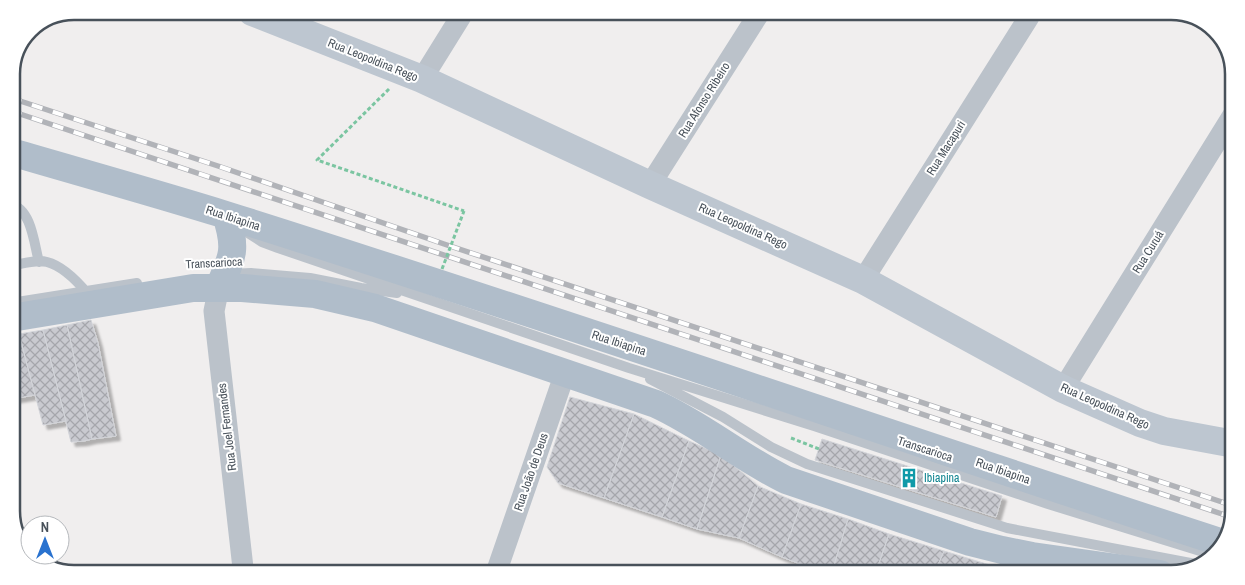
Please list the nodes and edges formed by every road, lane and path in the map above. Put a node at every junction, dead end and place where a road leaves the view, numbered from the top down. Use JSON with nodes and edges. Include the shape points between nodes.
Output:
{"nodes":[{"id":1,"x":272,"y":20,"type":"edge"},
{"id":2,"x":458,"y":20,"type":"edge"},
{"id":3,"x":755,"y":20,"type":"edge"},
{"id":4,"x":1027,"y":20,"type":"edge"},
{"id":5,"x":411,"y":75,"type":"junction"},
{"id":6,"x":1225,"y":128,"type":"edge"},
{"id":7,"x":20,"y":155,"type":"edge"},
{"id":8,"x":650,"y":185,"type":"junction"},
{"id":9,"x":20,"y":208,"type":"edge"},
{"id":10,"x":226,"y":215,"type":"junction"},
{"id":11,"x":39,"y":262,"type":"junction"},
{"id":12,"x":20,"y":265,"type":"edge"},
{"id":13,"x":442,"y":268,"type":"dead end"},
{"id":14,"x":220,"y":278,"type":"junction"},
{"id":15,"x":863,"y":280,"type":"junction"},
{"id":16,"x":148,"y":282,"type":"dead end"},
{"id":17,"x":418,"y":295,"type":"junction"},
{"id":18,"x":91,"y":298,"type":"junction"},
{"id":19,"x":20,"y":302,"type":"edge"},
{"id":20,"x":20,"y":316,"type":"edge"},
{"id":21,"x":629,"y":368,"type":"junction"},
{"id":22,"x":565,"y":373,"type":"junction"},
{"id":23,"x":1063,"y":389,"type":"junction"},
{"id":24,"x":791,"y":438,"type":"dead end"},
{"id":25,"x":1225,"y":443,"type":"edge"},
{"id":26,"x":819,"y":449,"type":"dead end"},
{"id":27,"x":1216,"y":541,"type":"edge"},
{"id":28,"x":1205,"y":552,"type":"edge"},
{"id":29,"x":1188,"y":562,"type":"edge"},
{"id":30,"x":243,"y":565,"type":"edge"},
{"id":31,"x":499,"y":565,"type":"edge"},
{"id":32,"x":1080,"y":565,"type":"edge"}],
"edges":[{"from":1,"to":5,"type":"main road","name":"Rua Leopoldina Rego"},
{"from":2,"to":5,"type":"street"},
{"from":3,"to":8,"type":"street","name":"Rua Afonso Ribeiro"},
{"from":4,"to":15,"type":"street","name":"Rua Macapuri"},
{"from":5,"to":8,"type":"main road","name":"Rua Leopoldina Rego"},
{"from":5,"to":13,"type":"path","bridge":true,"via":[[392,87],[317,160],[464,211]]},
{"from":6,"to":23,"type":"street","name":"Rua Curuá"},
{"from":7,"to":10,"type":"main road","name":"Rua Ibiapina"},
{"from":8,"to":15,"type":"main road","name":"Rua Leopoldina Rego"},
{"from":9,"to":11,"type":"lane","via":[[31,228]]},
{"from":10,"to":14,"type":"main road","via":[[233,247],[231,261]]},
{"from":10,"to":17,"type":"lane","name":"Transcarioca","via":[[262,242]]},
{"from":10,"to":27,"type":"main road","name":"Rua Ibiapina"},
{"from":11,"to":12,"type":"lane"},
{"from":11,"to":18,"type":"lane","via":[[60,268]]},
{"from":14,"to":17,"type":"lane","name":"Transcarioca","via":[[250,273],[310,278]]},
{"from":14,"to":18,"type":"main road","via":[[193,288]]},
{"from":14,"to":22,"type":"main road","via":[[375,308]]},
{"from":14,"to":30,"type":"street","name":"Rua Joel Fernandes","via":[[214,311]]},
{"from":15,"to":23,"type":"main road","name":"Rua Leopoldina Rego"},
{"from":16,"to":18,"type":"lane"},
{"from":17,"to":21,"type":"lane","name":"Transcarioca"},
{"from":18,"to":19,"type":"lane"},
{"from":18,"to":20,"type":"main road"},
{"from":21,"to":28,"type":"lane","name":"Transcarioca"},
{"from":21,"to":29,"type":"lane","name":"Transcarioca","via":[[807,464],[1007,528]]},
{"from":22,"to":31,"type":"street","name":"Rua João de Deus"},
{"from":22,"to":32,"type":"main road","via":[[677,414],[786,480],[978,544]]},
{"from":23,"to":25,"type":"main road","name":"Rua Leopoldina Rego","via":[[1140,423]]},
{"from":24,"to":26,"type":"path"}]}
